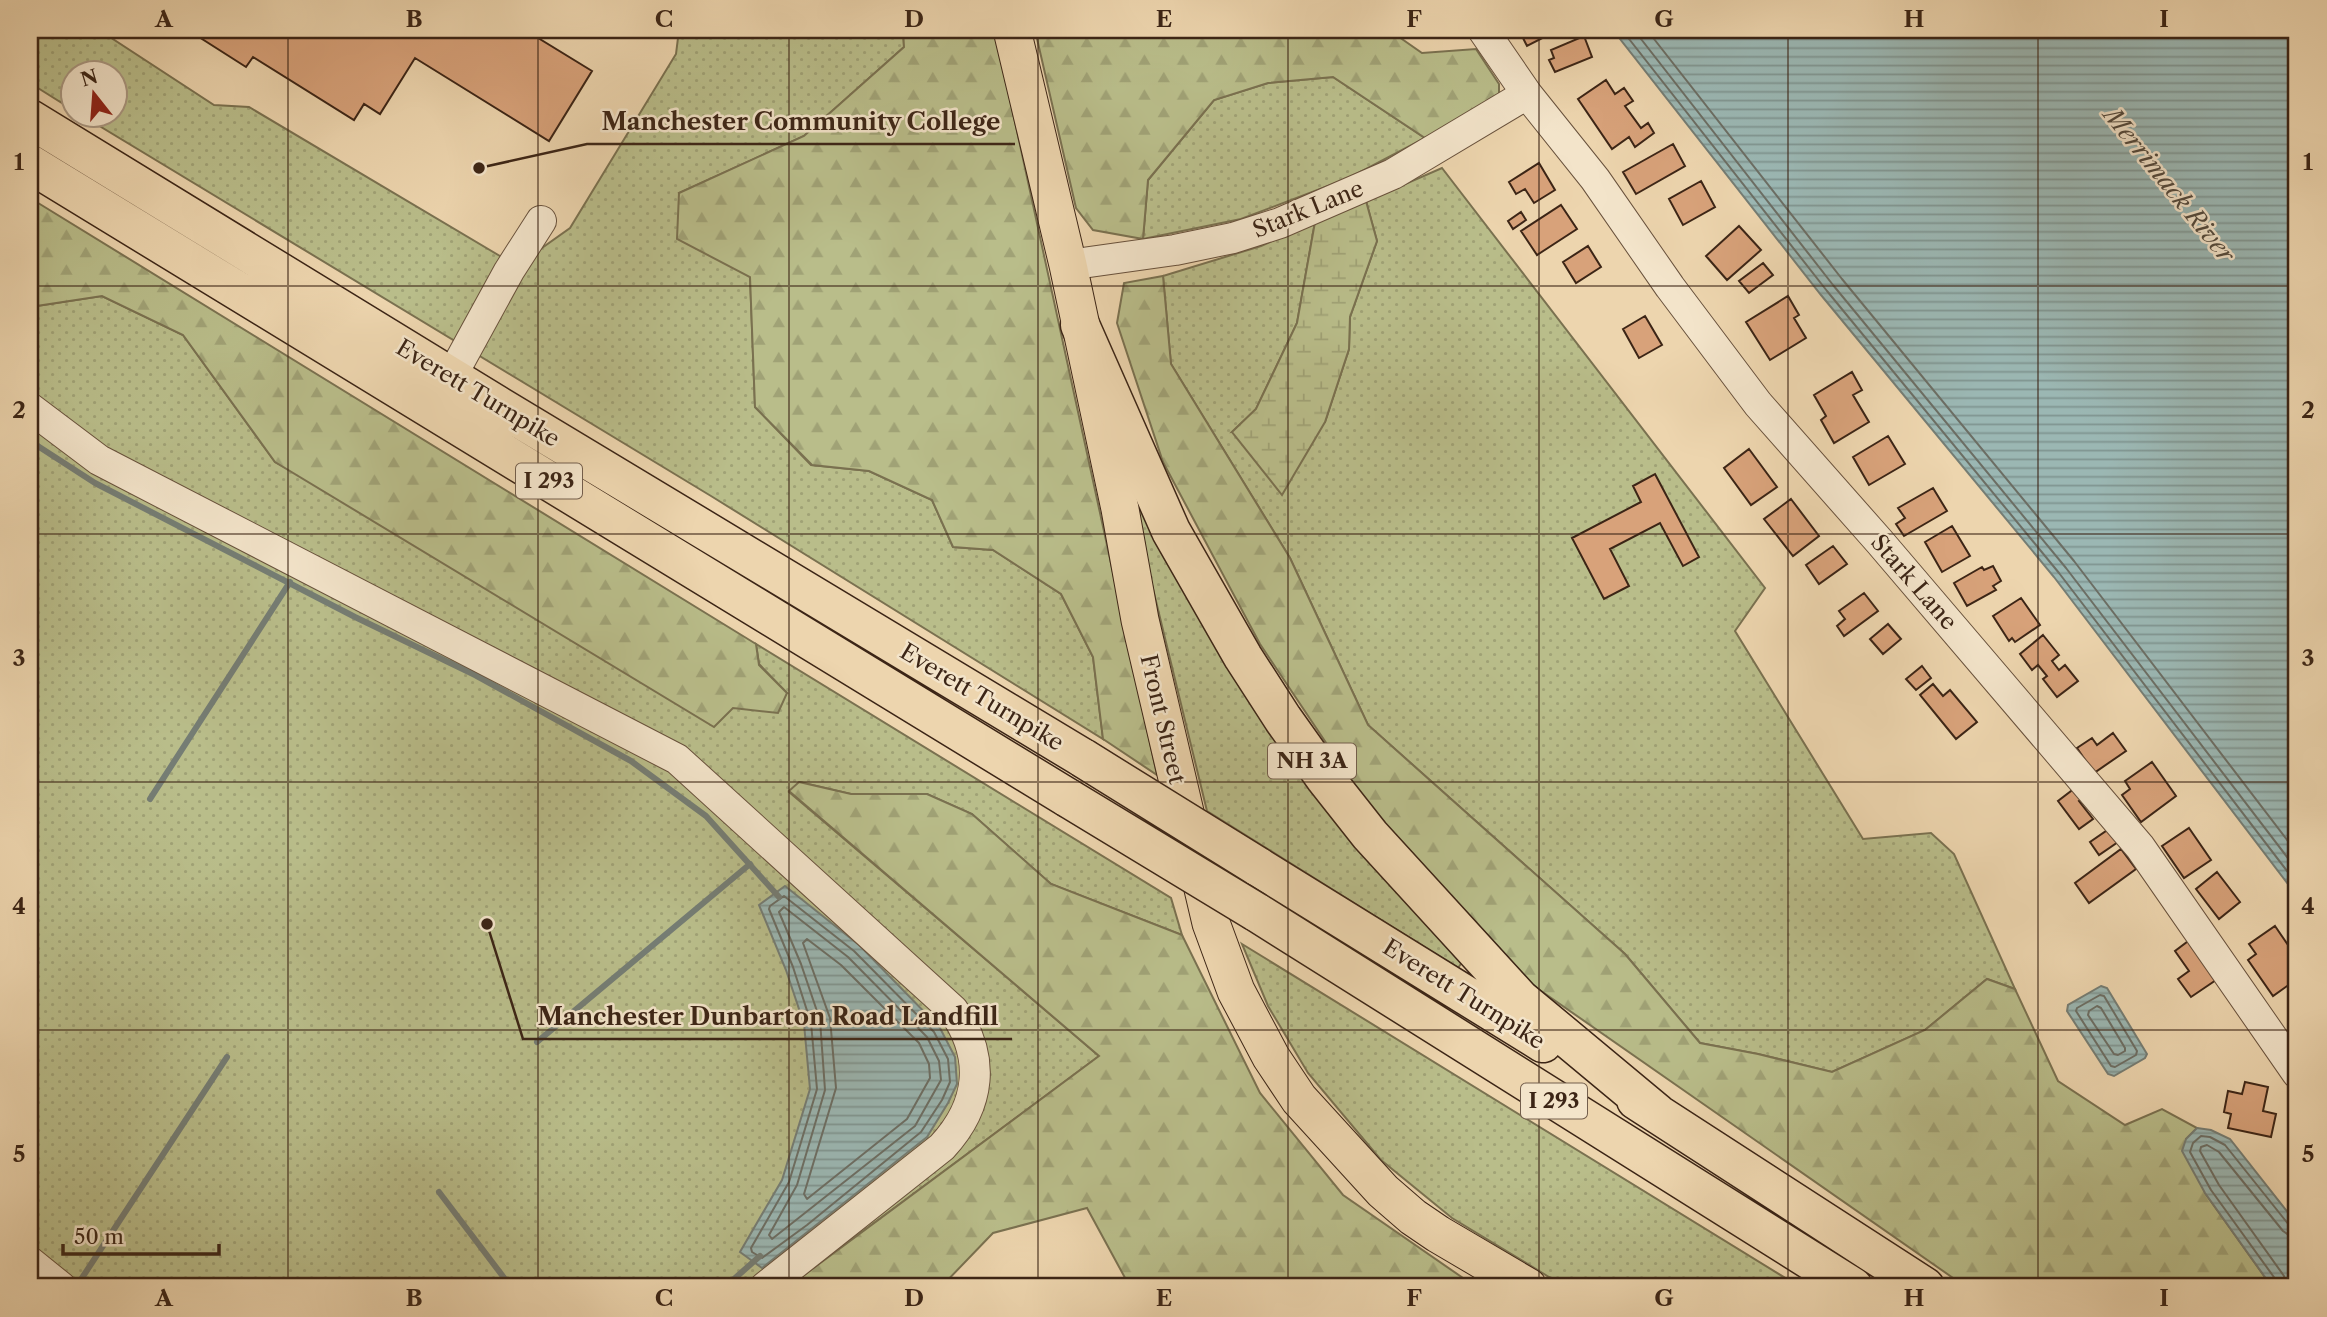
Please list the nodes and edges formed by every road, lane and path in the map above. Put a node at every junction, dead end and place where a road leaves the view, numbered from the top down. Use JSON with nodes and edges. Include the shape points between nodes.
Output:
{"nodes":[{"id":1,"x":1012,"y":30,"type":"edge"},
{"id":2,"x":1483,"y":30,"type":"edge"},
{"id":3,"x":1527,"y":94,"type":"junction"},
{"id":4,"x":30,"y":119,"type":"edge"},
{"id":5,"x":30,"y":164,"type":"edge"},
{"id":6,"x":541,"y":221,"type":"dead end"},
{"id":7,"x":1068,"y":265,"type":"junction"},
{"id":8,"x":1080,"y":325,"type":"junction"},
{"id":9,"x":451,"y":377,"type":"junction"},
{"id":10,"x":30,"y":408,"type":"edge"},
{"id":11,"x":2297,"y":1073,"type":"edge"},
{"id":12,"x":1657,"y":1113,"type":"junction"},
{"id":13,"x":30,"y":1262,"type":"edge"},
{"id":14,"x":61,"y":1287,"type":"edge"},
{"id":15,"x":765,"y":1287,"type":"edge"},
{"id":16,"x":1528,"y":1287,"type":"edge"},
{"id":17,"x":1853,"y":1287,"type":"edge"},
{"id":18,"x":1925,"y":1287,"type":"edge"}],
"edges":[{"from":1,"to":7,"type":"main road","name":"Front Street","number":"NH 3A"},
{"from":2,"to":3,"type":"street","name":"Stark Lane"},
{"from":3,"to":7,"type":"street","name":"Stark Lane","via":[[1393,174],[1280,223],[1210,243]]},
{"from":3,"to":11,"type":"street","name":"Stark Lane","via":[[1595,179],[1758,404],[2140,847]]},
{"from":4,"to":9,"type":"highway","name":"Everett Turnpike","number":"I 293"},
{"from":5,"to":17,"type":"highway","name":"Everett Turnpike","number":"I 293","bridge":true,"via":[[1256,912]]},
{"from":6,"to":9,"type":"street"},
{"from":7,"to":8,"type":"main road","name":"Front Street","number":"NH 3A"},
{"from":8,"to":12,"type":"highway","number":"NH 3A","via":[[1171,531],[1243,657],[1325,778],[1370,835],[1520,999]]},
{"from":8,"to":16,"type":"main road","name":"Front Street","number":"NH 3A","via":[[1140,620],[1211,923],[1247,1014],[1299,1099],[1383,1191],[1438,1234]]},
{"from":9,"to":12,"type":"highway","name":"Everett Turnpike","number":"I 293","bridge":true,"via":[[1083,758]]},
{"from":10,"to":15,"type":"street","via":[[99,460],[677,759],[953,1010],[968,1036],[975,1068],[971,1103],[954,1134]]},
{"from":12,"to":18,"type":"highway","name":"Everett Turnpike","number":"I 293"},
{"from":13,"to":14,"type":"street"}]}
